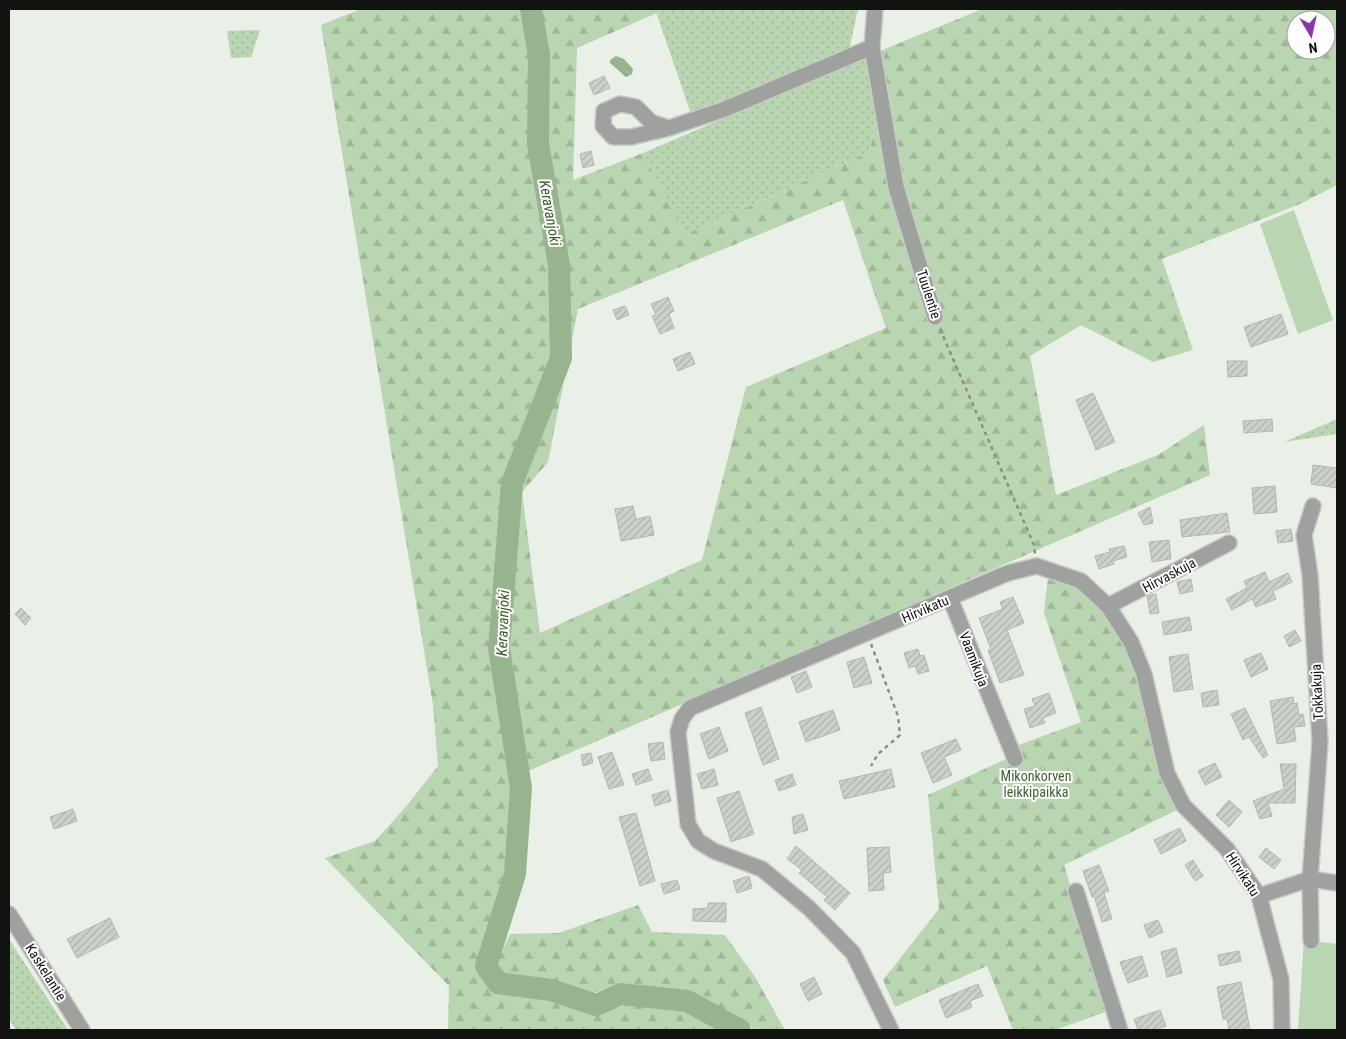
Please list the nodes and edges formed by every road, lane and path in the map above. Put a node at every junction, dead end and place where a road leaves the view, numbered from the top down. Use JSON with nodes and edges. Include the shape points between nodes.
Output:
{"nodes":[{"id":1,"x":875,"y":9,"type":"edge"},
{"id":2,"x":872,"y":47,"type":"junction"},
{"id":3,"x":669,"y":128,"type":"dead end"},
{"id":4,"x":935,"y":317,"type":"joint"},
{"id":5,"x":1314,"y":506,"type":"dead end"},
{"id":6,"x":1229,"y":543,"type":"dead end"},
{"id":7,"x":1037,"y":566,"type":"junction"},
{"id":8,"x":950,"y":598,"type":"junction"},
{"id":9,"x":1108,"y":606,"type":"junction"},
{"id":10,"x":867,"y":633,"type":"junction"},
{"id":11,"x":1015,"y":759,"type":"dead end"},
{"id":12,"x":871,"y":766,"type":"dead end"},
{"id":13,"x":1310,"y":879,"type":"junction"},
{"id":14,"x":1337,"y":883,"type":"edge"},
{"id":15,"x":1076,"y":891,"type":"dead end"},
{"id":16,"x":1259,"y":896,"type":"junction"},
{"id":17,"x":9,"y":914,"type":"edge"},
{"id":18,"x":1311,"y":941,"type":"dead end"},
{"id":19,"x":82,"y":1030,"type":"edge"},
{"id":20,"x":891,"y":1030,"type":"edge"},
{"id":21,"x":1120,"y":1030,"type":"edge"},
{"id":22,"x":1282,"y":1030,"type":"edge"}],
"edges":[{"from":1,"to":2,"type":"street","name":"Tuulentie"},
{"from":2,"to":3,"type":"street","via":[[725,109]]},
{"from":2,"to":4,"type":"street","name":"Tuulentie","via":[[896,187]]},
{"from":4,"to":7,"type":"path","name":"Tuulentie","via":[[1034,545]]},
{"from":5,"to":13,"type":"street","name":"Tokkakuja","via":[[1304,535],[1310,575],[1320,742]]},
{"from":6,"to":9,"type":"street","name":"Hirvaskuja"},
{"from":7,"to":8,"type":"street","name":"Hirvikatu","via":[[1008,573]]},
{"from":7,"to":9,"type":"street","name":"Hirvikatu","via":[[1081,581]]},
{"from":8,"to":10,"type":"street","name":"Hirvikatu"},
{"from":8,"to":11,"type":"street","name":"Vaamikuja"},
{"from":9,"to":16,"type":"street","name":"Hirvikatu","via":[[1131,642],[1144,674],[1167,773],[1183,805],[1227,849]]},
{"from":10,"to":12,"type":"path","via":[[898,716],[900,734],[878,754]]},
{"from":10,"to":20,"type":"street","name":"Hirvikatu","via":[[690,708],[678,732],[688,824],[698,841],[714,851],[762,869],[809,908],[853,953]]},
{"from":13,"to":14,"type":"street"},
{"from":13,"to":16,"type":"street"},
{"from":13,"to":18,"type":"street","name":"Tokkakuja"},
{"from":15,"to":21,"type":"street"},
{"from":16,"to":22,"type":"street","name":"Hirvikatu","via":[[1281,979]]},
{"from":17,"to":19,"type":"street","name":"Kaskelantie"}]}
